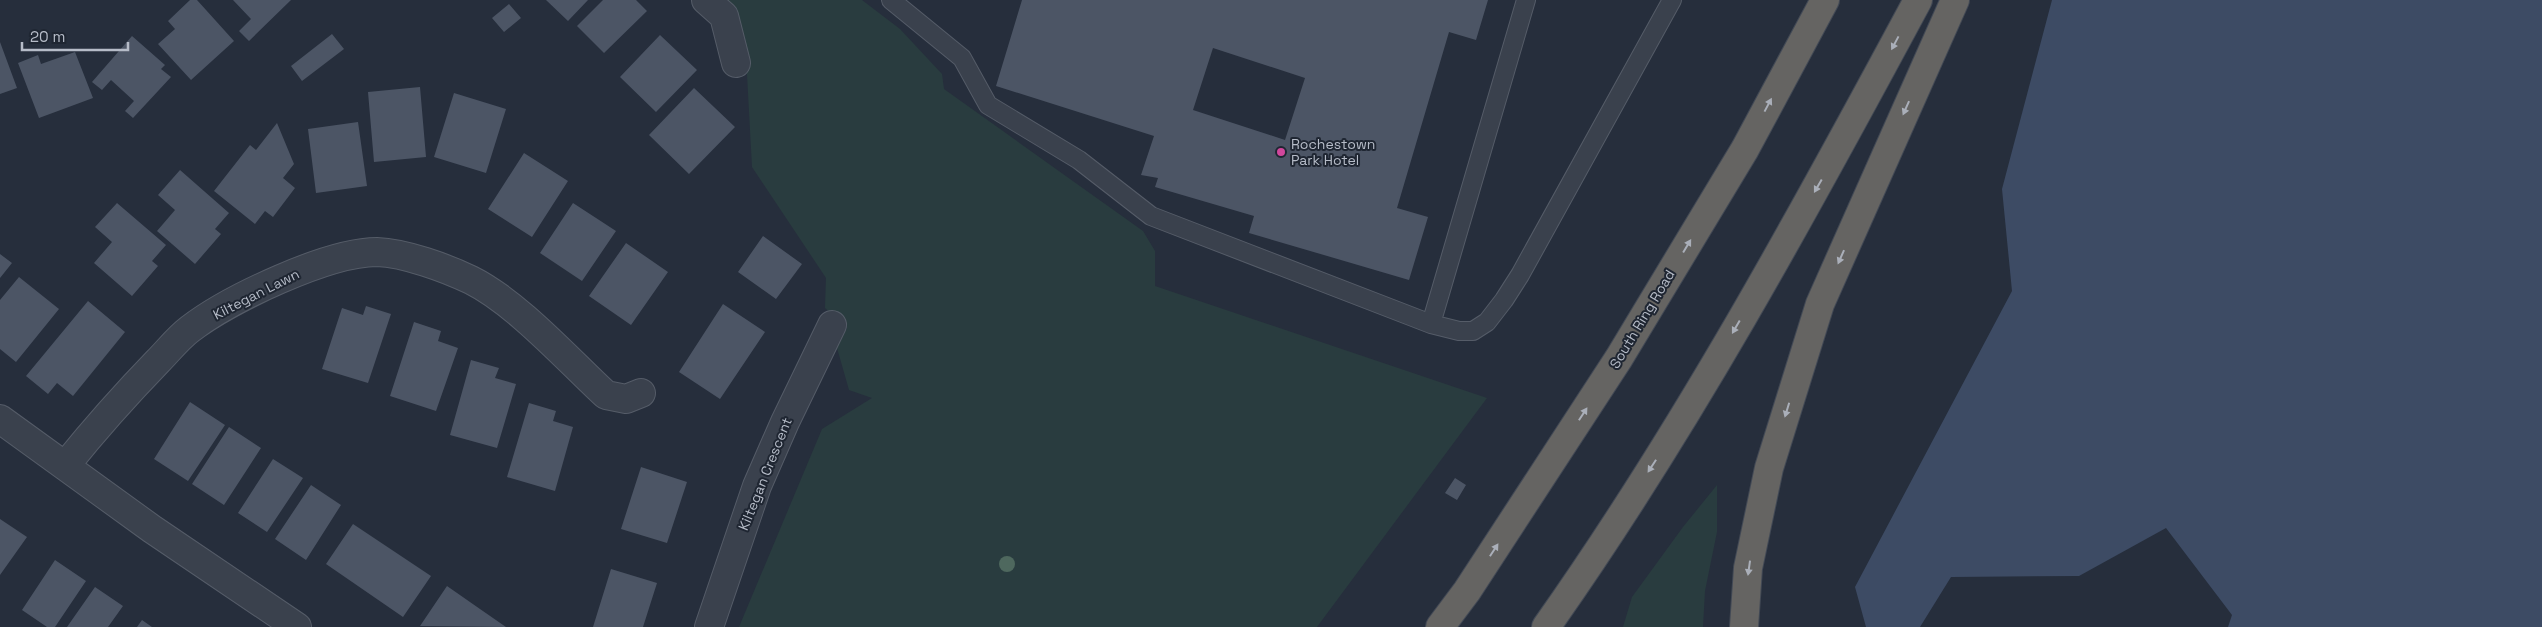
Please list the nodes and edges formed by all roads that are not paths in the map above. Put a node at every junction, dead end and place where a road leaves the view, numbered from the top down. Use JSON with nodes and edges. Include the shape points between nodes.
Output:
{"nodes":[{"id":1,"x":706,"y":0,"type":"edge"},
{"id":2,"x":891,"y":0,"type":"edge"},
{"id":3,"x":1526,"y":0,"type":"edge"},
{"id":4,"x":1672,"y":0,"type":"edge"},
{"id":5,"x":1825,"y":0,"type":"edge"},
{"id":6,"x":1918,"y":0,"type":"edge"},
{"id":7,"x":1955,"y":0,"type":"edge"},
{"id":8,"x":736,"y":62,"type":"dead end"},
{"id":9,"x":1431,"y":324,"type":"junction"},
{"id":10,"x":832,"y":325,"type":"dead end"},
{"id":11,"x":641,"y":394,"type":"dead end"},
{"id":12,"x":0,"y":419,"type":"edge"},
{"id":13,"x":65,"y":466,"type":"junction"},
{"id":14,"x":298,"y":627,"type":"edge"},
{"id":15,"x":709,"y":627,"type":"edge"},
{"id":16,"x":1438,"y":627,"type":"edge"},
{"id":17,"x":1546,"y":627,"type":"edge"},
{"id":18,"x":1744,"y":627,"type":"edge"}],
"edges":[{"from":1,"to":8,"type":"street","via":[[724,16]]},
{"from":2,"to":9,"type":"lane","via":[[962,58],[988,105],[1079,160],[1151,216]]},
{"from":3,"to":9,"type":"lane"},
{"from":4,"to":9,"type":"lane","via":[[1504,300],[1487,322],[1473,331]]},
{"from":16,"to":5,"type":"highway","name":"South Ring Road","one_way":true,"via":[[1467,591],[1619,358],[1745,149]]},
{"from":6,"to":17,"type":"highway","one_way":true,"via":[[1824,176],[1683,420]]},
{"from":7,"to":18,"type":"highway","one_way":true,"via":[[1820,304],[1769,468],[1748,568]]},
{"from":10,"to":15,"type":"street","name":"Kiltegan Crescent","via":[[757,486]]},
{"from":11,"to":13,"type":"street","name":"Kiltegan Lawn","via":[[626,398],[606,395],[507,304],[471,280],[423,261],[379,252],[356,254],[292,273],[189,329],[139,380]]},
{"from":12,"to":13,"type":"street"},
{"from":13,"to":14,"type":"street"}]}
